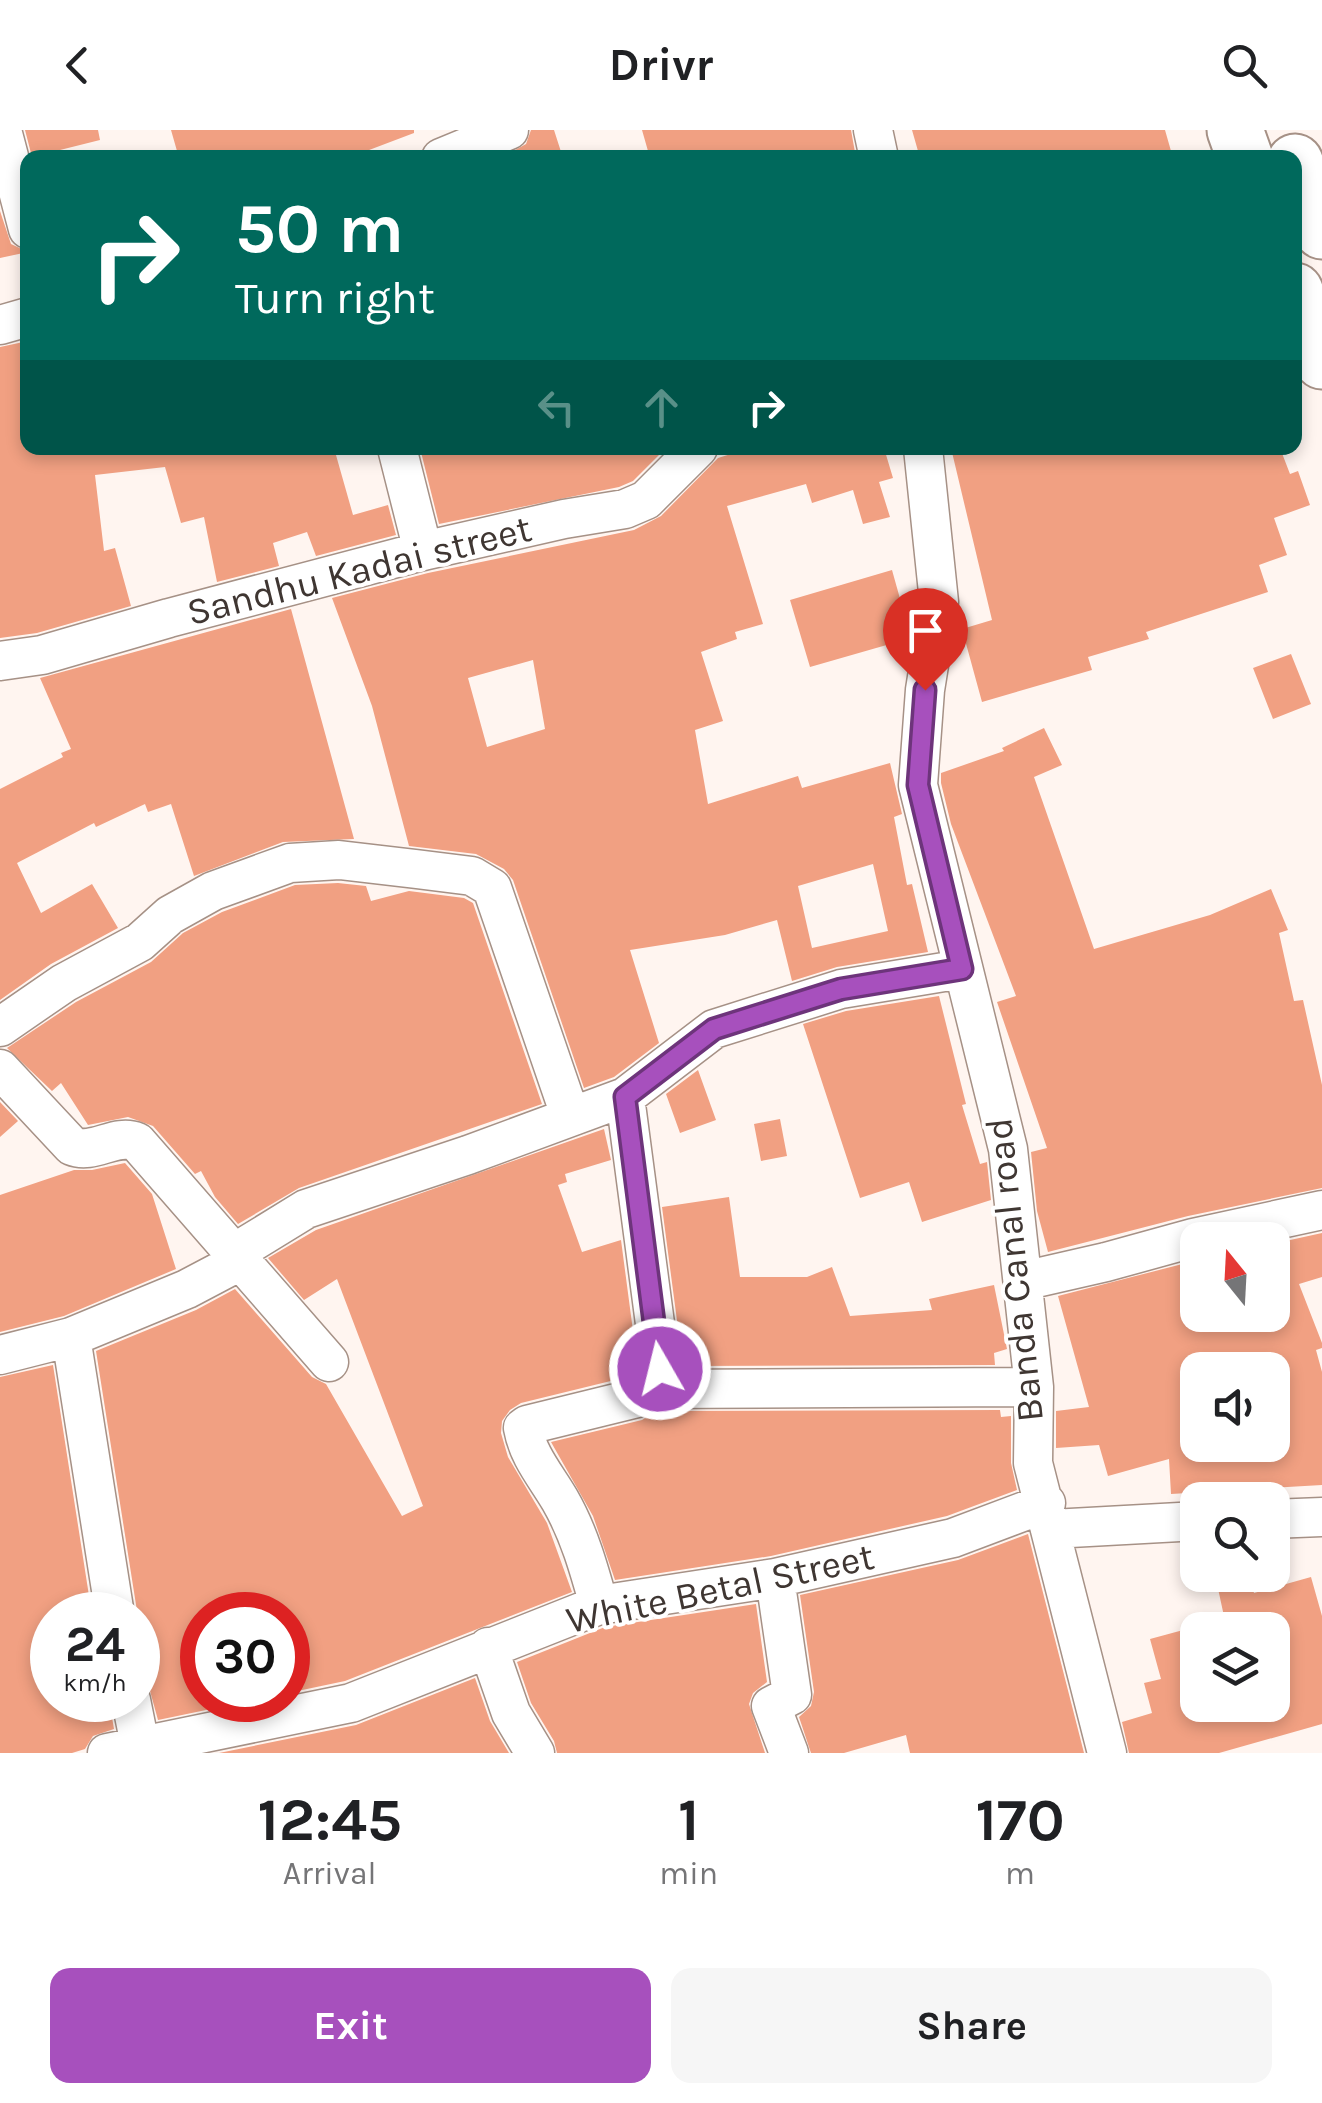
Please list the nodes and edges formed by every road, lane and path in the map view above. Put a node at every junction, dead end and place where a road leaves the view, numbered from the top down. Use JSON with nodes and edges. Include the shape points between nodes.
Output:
{"nodes":[{"id":1,"x":2,"y":130,"type":"edge"},
{"id":2,"x":509,"y":130,"type":"edge"},
{"id":3,"x":460,"y":150,"type":"edge"},
{"id":4,"x":1302,"y":180,"type":"edge"},
{"id":5,"x":20,"y":199,"type":"edge"},
{"id":6,"x":1322,"y":231,"type":"edge"},
{"id":7,"x":1302,"y":309,"type":"edge"},
{"id":8,"x":1322,"y":361,"type":"edge"},
{"id":9,"x":399,"y":455,"type":"edge"},
{"id":10,"x":691,"y":455,"type":"edge"},
{"id":11,"x":924,"y":455,"type":"edge"},
{"id":12,"x":423,"y":551,"type":"junction"},
{"id":13,"x":0,"y":661,"type":"edge"},
{"id":14,"x":962,"y":969,"type":"junction"},
{"id":15,"x":0,"y":1027,"type":"edge"},
{"id":16,"x":0,"y":1069,"type":"edge"},
{"id":17,"x":625,"y":1097,"type":"junction"},
{"id":18,"x":570,"y":1116,"type":"junction"},
{"id":19,"x":1322,"y":1210,"type":"edge"},
{"id":20,"x":242,"y":1260,"type":"junction"},
{"id":21,"x":1023,"y":1281,"type":"junction"},
{"id":22,"x":71,"y":1337,"type":"junction"},
{"id":23,"x":0,"y":1355,"type":"edge"},
{"id":24,"x":329,"y":1362,"type":"dead end"},
{"id":25,"x":1034,"y":1387,"type":"junction"},
{"id":26,"x":651,"y":1389,"type":"junction"},
{"id":27,"x":1049,"y":1516,"type":"junction"},
{"id":28,"x":1322,"y":1517,"type":"edge"},
{"id":29,"x":1290,"y":1518,"type":"edge"},
{"id":30,"x":1180,"y":1520,"type":"edge"},
{"id":31,"x":776,"y":1578,"type":"junction"},
{"id":32,"x":111,"y":1592,"type":"edge"},
{"id":33,"x":599,"y":1605,"type":"junction"},
{"id":34,"x":488,"y":1648,"type":"junction"},
{"id":35,"x":127,"y":1722,"type":"edge"},
{"id":36,"x":215,"y":1742,"type":"edge"},
{"id":37,"x":123,"y":1749,"type":"edge"},
{"id":38,"x":535,"y":1753,"type":"edge"},
{"id":39,"x":789,"y":1753,"type":"edge"},
{"id":40,"x":1107,"y":1753,"type":"edge"}],
"edges":[{"from":1,"to":5,"type":"street"},
{"from":2,"to":3,"type":"street"},
{"from":4,"to":6,"type":"main road"},
{"from":7,"to":8,"type":"main road"},
{"from":9,"to":12,"type":"street"},
{"from":10,"to":12,"type":"street","name":"Sandhu Kadai street","via":[[646,500],[625,509]]},
{"from":11,"to":14,"type":"street","name":"Banda Canal road","via":[[939,602],[918,785]]},
{"from":12,"to":13,"type":"street","name":"Sandhu Kadai street"},
{"from":14,"to":17,"type":"street","via":[[841,989],[714,1029]]},
{"from":14,"to":21,"type":"street","name":"Banda Canal road","via":[[1008,1149]]},
{"from":15,"to":18,"type":"street","via":[[198,899],[290,863],[339,860],[472,876],[492,888]]},
{"from":16,"to":20,"type":"street","via":[[72,1146],[134,1140]]},
{"from":17,"to":18,"type":"street"},
{"from":17,"to":26,"type":"street","via":[[660,1369]]},
{"from":18,"to":20,"type":"street","via":[[306,1209],[249,1244]]},
{"from":19,"to":21,"type":"street"},
{"from":20,"to":22,"type":"street"},
{"from":20,"to":24,"type":"street"},
{"from":21,"to":25,"type":"street","name":"Banda Canal road"},
{"from":22,"to":23,"type":"street"},
{"from":22,"to":32,"type":"street"},
{"from":25,"to":26,"type":"street"},
{"from":25,"to":27,"type":"street","name":"Banda Canal road","via":[[1033,1463]]},
{"from":26,"to":33,"type":"street","via":[[523,1428],[587,1559]]},
{"from":27,"to":30,"type":"street","name":"White Betal Street"},
{"from":27,"to":31,"type":"street","name":"White Betal Street"},
{"from":27,"to":40,"type":"street","name":"Banda Canal road"},
{"from":28,"to":29,"type":"street"},
{"from":31,"to":33,"type":"street","name":"White Betal Street"},
{"from":31,"to":39,"type":"street","via":[[792,1695],[771,1706]]},
{"from":33,"to":34,"type":"street","name":"White Betal Street"},
{"from":34,"to":36,"type":"street","name":"White Betal Street","via":[[350,1702]]},
{"from":34,"to":38,"type":"street"},
{"from":35,"to":37,"type":"street"},
{"from":36,"to":37,"type":"street","name":"White Betal Street"}]}
